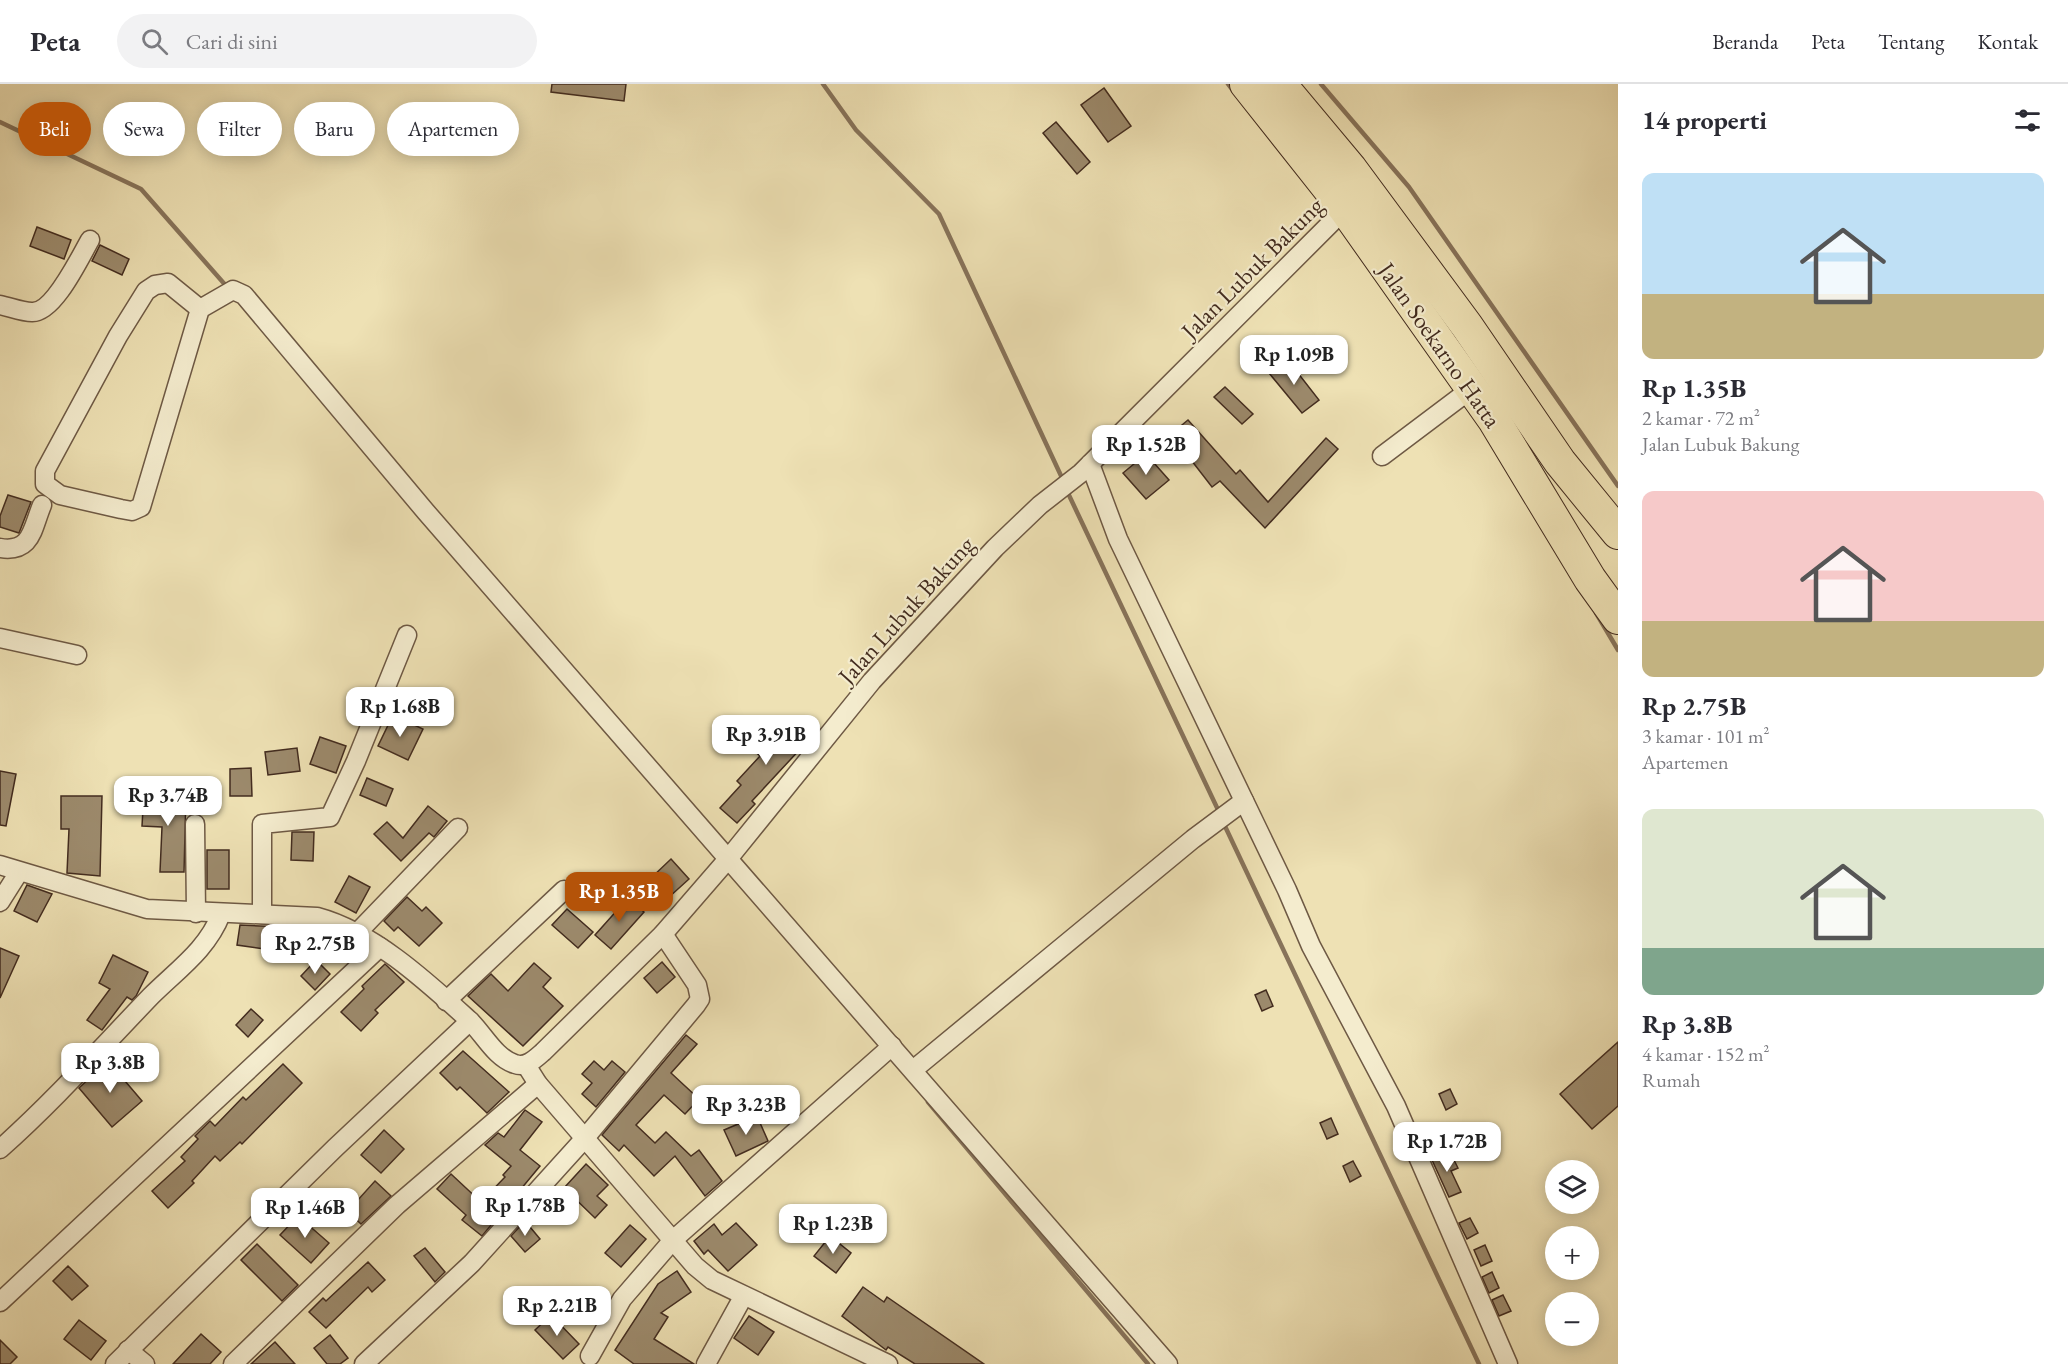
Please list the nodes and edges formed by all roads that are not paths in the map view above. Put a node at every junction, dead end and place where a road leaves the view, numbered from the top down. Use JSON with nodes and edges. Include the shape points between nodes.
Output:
{"nodes":[{"id":1,"x":1246,"y":84,"type":"edge"},
{"id":2,"x":1280,"y":84,"type":"edge"},
{"id":3,"x":1337,"y":217,"type":"junction"},
{"id":4,"x":90,"y":240,"type":"dead end"},
{"id":5,"x":0,"y":305,"type":"edge"},
{"id":6,"x":203,"y":307,"type":"junction"},
{"id":7,"x":1471,"y":389,"type":"junction"},
{"id":8,"x":1382,"y":456,"type":"dead end"},
{"id":9,"x":1085,"y":469,"type":"junction"},
{"id":10,"x":42,"y":505,"type":"dead end"},
{"id":11,"x":1618,"y":533,"type":"edge"},
{"id":12,"x":0,"y":548,"type":"edge"},
{"id":13,"x":1618,"y":618,"type":"edge"},
{"id":14,"x":407,"y":635,"type":"dead end"},
{"id":15,"x":0,"y":638,"type":"edge"},
{"id":16,"x":77,"y":655,"type":"dead end"},
{"id":17,"x":1240,"y":804,"type":"junction"},
{"id":18,"x":195,"y":824,"type":"dead end"},
{"id":19,"x":458,"y":828,"type":"dead end"},
{"id":20,"x":727,"y":860,"type":"junction"},
{"id":21,"x":0,"y":865,"type":"edge"},
{"id":22,"x":19,"y":872,"type":"junction"},
{"id":23,"x":564,"y":890,"type":"dead end"},
{"id":24,"x":0,"y":902,"type":"edge"},
{"id":25,"x":196,"y":913,"type":"junction"},
{"id":26,"x":221,"y":914,"type":"junction"},
{"id":27,"x":262,"y":914,"type":"junction"},
{"id":28,"x":358,"y":932,"type":"junction"},
{"id":29,"x":663,"y":934,"type":"junction"},
{"id":30,"x":380,"y":947,"type":"junction"},
{"id":31,"x":446,"y":1001,"type":"junction"},
{"id":32,"x":470,"y":1021,"type":"junction"},
{"id":33,"x":890,"y":1048,"type":"junction"},
{"id":34,"x":526,"y":1065,"type":"junction"},
{"id":35,"x":914,"y":1070,"type":"junction"},
{"id":36,"x":538,"y":1084,"type":"junction"},
{"id":37,"x":585,"y":1138,"type":"junction"},
{"id":38,"x":0,"y":1149,"type":"edge"},
{"id":39,"x":673,"y":1240,"type":"junction"},
{"id":40,"x":743,"y":1297,"type":"junction"},
{"id":41,"x":0,"y":1302,"type":"edge"},
{"id":42,"x":128,"y":1350,"type":"junction"},
{"id":43,"x":590,"y":1356,"type":"dead end"},
{"id":44,"x":115,"y":1364,"type":"edge"},
{"id":45,"x":145,"y":1364,"type":"edge"},
{"id":46,"x":233,"y":1364,"type":"edge"},
{"id":47,"x":364,"y":1364,"type":"edge"},
{"id":48,"x":706,"y":1364,"type":"edge"},
{"id":49,"x":888,"y":1364,"type":"edge"},
{"id":50,"x":1168,"y":1364,"type":"edge"},
{"id":51,"x":1508,"y":1364,"type":"edge"}],
"edges":[{"from":1,"to":3,"type":"highway","name":"Jalan Soekarno Hatta"},
{"from":2,"to":11,"type":"highway","name":"Jalan Soekarno Hatta","via":[[1351,169],[1467,326],[1560,462]]},
{"from":3,"to":7,"type":"highway","name":"Jalan Soekarno Hatta"},
{"from":3,"to":9,"type":"street","name":"Jalan Lubuk Bakung"},
{"from":4,"to":5,"type":"street","via":[[47,307],[33,312]]},
{"from":6,"to":6,"type":"street","via":[[168,283],[146,291],[45,471],[45,484],[60,495],[132,511],[141,507]]},
{"from":6,"to":20,"type":"street","via":[[224,294],[238,291],[244,295]]},
{"from":7,"to":8,"type":"street"},
{"from":7,"to":13,"type":"highway","name":"Jalan Soekarno Hatta"},
{"from":9,"to":17,"type":"street"},
{"from":9,"to":20,"type":"street","name":"Jalan Lubuk Bakung","via":[[995,548],[872,681]]},
{"from":10,"to":12,"type":"street","via":[[27,542],[14,550]]},
{"from":14,"to":27,"type":"street","via":[[330,817],[261,824]]},
{"from":15,"to":16,"type":"street"},
{"from":17,"to":35,"type":"street"},
{"from":17,"to":51,"type":"street","via":[[1396,1106]]},
{"from":18,"to":25,"type":"street"},
{"from":19,"to":28,"type":"street"},
{"from":20,"to":29,"type":"street","name":"Jalan Lubuk Bakung"},
{"from":20,"to":33,"type":"street"},
{"from":21,"to":22,"type":"street"},
{"from":22,"to":24,"type":"street"},
{"from":22,"to":25,"type":"street","via":[[147,909]]},
{"from":23,"to":31,"type":"street"},
{"from":25,"to":26,"type":"street"},
{"from":26,"to":27,"type":"street"},
{"from":26,"to":38,"type":"street","via":[[205,945],[152,995],[46,1109]]},
{"from":27,"to":28,"type":"street","via":[[317,917]]},
{"from":28,"to":30,"type":"street"},
{"from":29,"to":34,"type":"street","name":"Jalan Lubuk Bakung"},
{"from":29,"to":37,"type":"street","via":[[697,985],[700,999]]},
{"from":30,"to":31,"type":"street"},
{"from":30,"to":41,"type":"street"},
{"from":31,"to":32,"type":"street"},
{"from":32,"to":34,"type":"street","via":[[508,1061]]},
{"from":32,"to":42,"type":"street"},
{"from":33,"to":35,"type":"street"},
{"from":33,"to":39,"type":"street"},
{"from":34,"to":36,"type":"street"},
{"from":35,"to":50,"type":"street"},
{"from":36,"to":37,"type":"street"},
{"from":36,"to":46,"type":"street","via":[[396,1205]]},
{"from":37,"to":39,"type":"street"},
{"from":37,"to":47,"type":"street","via":[[472,1263]]},
{"from":39,"to":40,"type":"street","via":[[712,1280]]},
{"from":39,"to":43,"type":"street","via":[[622,1299]]},
{"from":40,"to":48,"type":"street"},
{"from":40,"to":49,"type":"street"},
{"from":42,"to":44,"type":"street"},
{"from":42,"to":45,"type":"street"}]}
